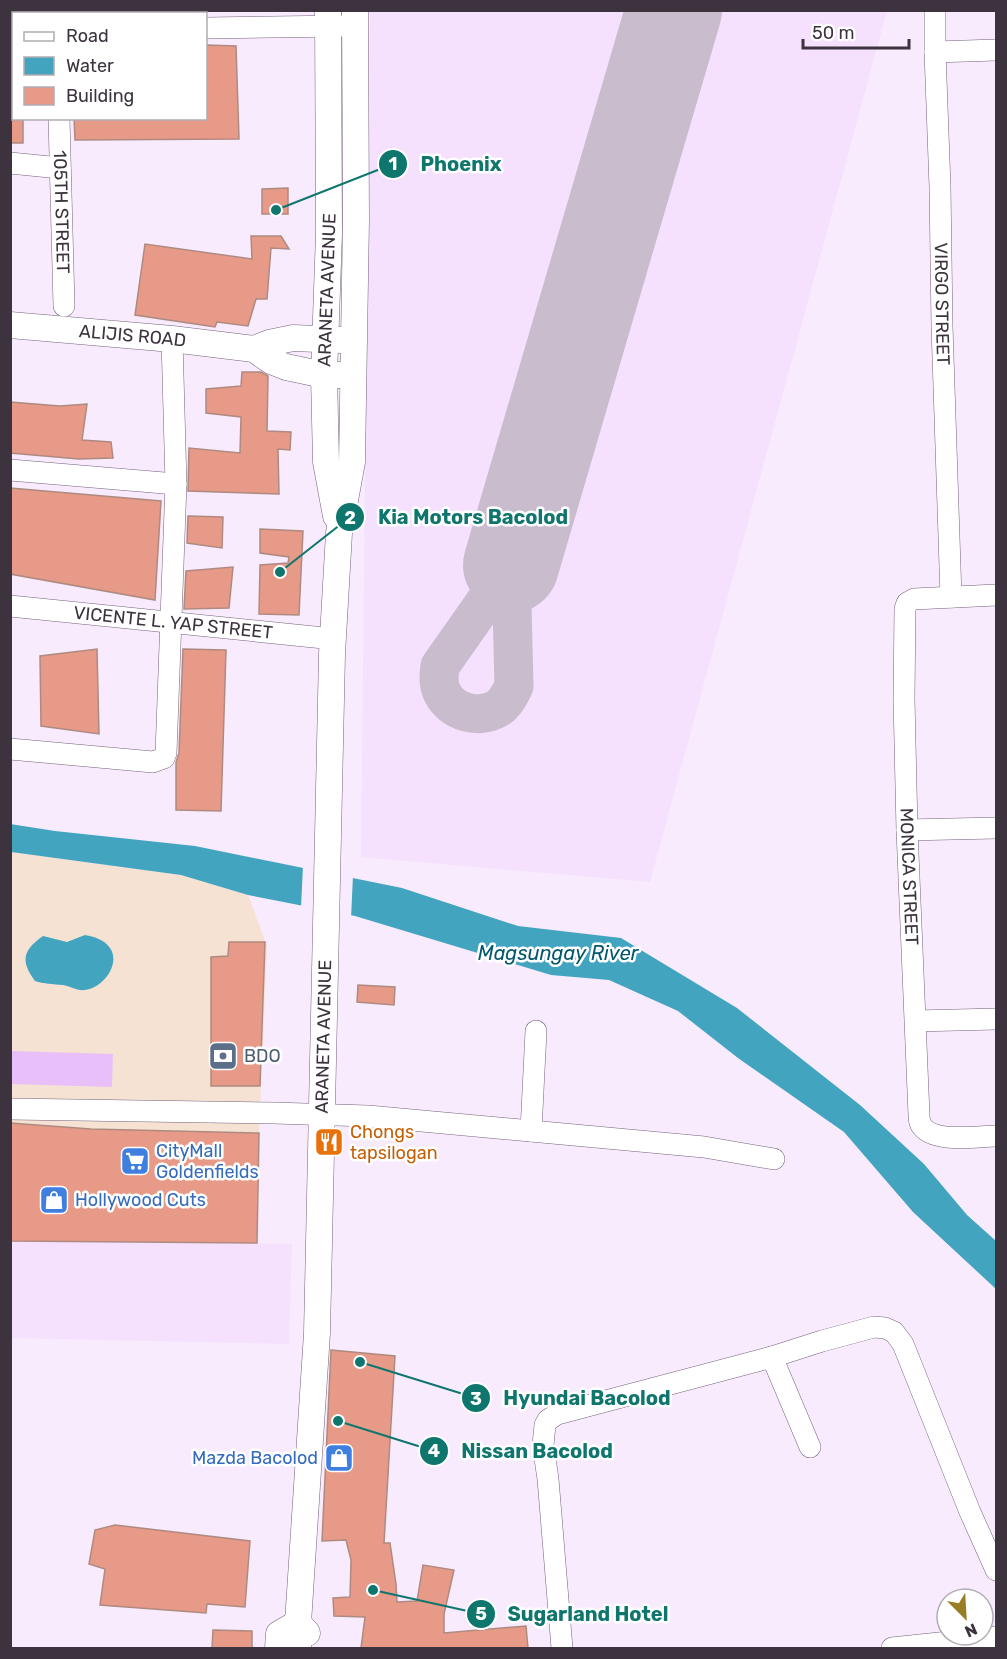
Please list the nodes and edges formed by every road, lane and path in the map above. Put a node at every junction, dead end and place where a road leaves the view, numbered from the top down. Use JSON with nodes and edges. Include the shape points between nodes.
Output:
{"nodes":[{"id":1,"x":935,"y":10,"type":"edge"},
{"id":2,"x":328,"y":18,"type":"edge"},
{"id":3,"x":355,"y":19,"type":"edge"},
{"id":4,"x":207,"y":28,"type":"edge"},
{"id":5,"x":996,"y":50,"type":"edge"},
{"id":6,"x":935,"y":52,"type":"junction"},
{"id":7,"x":60,"y":120,"type":"edge"},
{"id":8,"x":10,"y":163,"type":"edge"},
{"id":9,"x":60,"y":168,"type":"junction"},
{"id":10,"x":64,"y":306,"type":"dead end"},
{"id":11,"x":10,"y":325,"type":"edge"},
{"id":12,"x":172,"y":339,"type":"junction"},
{"id":13,"x":325,"y":340,"type":"junction"},
{"id":14,"x":354,"y":340,"type":"junction"},
{"id":15,"x":254,"y":349,"type":"junction"},
{"id":16,"x":324,"y":375,"type":"junction"},
{"id":17,"x":353,"y":375,"type":"junction"},
{"id":18,"x":10,"y":470,"type":"edge"},
{"id":19,"x":176,"y":484,"type":"junction"},
{"id":20,"x":339,"y":533,"type":"junction"},
{"id":21,"x":996,"y":595,"type":"edge"},
{"id":22,"x":951,"y":597,"type":"junction"},
{"id":23,"x":10,"y":606,"type":"edge"},
{"id":24,"x":171,"y":622,"type":"junction"},
{"id":25,"x":334,"y":639,"type":"junction"},
{"id":26,"x":10,"y":749,"type":"edge"},
{"id":27,"x":996,"y":828,"type":"edge"},
{"id":28,"x":907,"y":830,"type":"junction"},
{"id":29,"x":996,"y":1019,"type":"edge"},
{"id":30,"x":916,"y":1021,"type":"junction"},
{"id":31,"x":536,"y":1031,"type":"dead end"},
{"id":32,"x":10,"y":1109,"type":"edge"},
{"id":33,"x":321,"y":1114,"type":"junction"},
{"id":34,"x":531,"y":1131,"type":"junction"},
{"id":35,"x":996,"y":1136,"type":"edge"},
{"id":36,"x":774,"y":1159,"type":"dead end"},
{"id":37,"x":772,"y":1357,"type":"junction"},
{"id":38,"x":810,"y":1447,"type":"dead end"},
{"id":39,"x":996,"y":1570,"type":"edge"},
{"id":40,"x":298,"y":1623,"type":"junction"},
{"id":41,"x":996,"y":1637,"type":"edge"},
{"id":42,"x":278,"y":1648,"type":"edge"},
{"id":43,"x":298,"y":1648,"type":"edge"},
{"id":44,"x":312,"y":1648,"type":"edge"},
{"id":45,"x":562,"y":1648,"type":"edge"},
{"id":46,"x":892,"y":1648,"type":"edge"}],
"edges":[{"from":1,"to":6,"type":"street","name":"VIRGO STREET"},
{"from":2,"to":3,"type":"street"},
{"from":2,"to":4,"type":"street"},
{"from":2,"to":13,"type":"main road","name":"ARANETA AVENUE","via":[[330,234]]},
{"from":3,"to":14,"type":"main road","name":"ARANETA AVENUE"},
{"from":5,"to":6,"type":"street"},
{"from":6,"to":22,"type":"street","name":"VIRGO STREET"},
{"from":7,"to":9,"type":"street","name":"105TH STREET"},
{"from":8,"to":9,"type":"street"},
{"from":9,"to":10,"type":"street","name":"105TH STREET"},
{"from":11,"to":12,"type":"main road","name":"ALIJIS ROAD"},
{"from":12,"to":15,"type":"main road","name":"ALIJIS ROAD"},
{"from":12,"to":19,"type":"street"},
{"from":13,"to":14,"type":"main road","name":"ALIJIS ROAD"},
{"from":13,"to":15,"type":"main road","name":"ALIJIS ROAD","via":[[293,338]]},
{"from":13,"to":16,"type":"main road","name":"ARANETA AVENUE"},
{"from":14,"to":17,"type":"main road","name":"ARANETA AVENUE"},
{"from":15,"to":16,"type":"main road","name":"ALIJIS ROAD","via":[[286,367]]},
{"from":16,"to":17,"type":"main road","name":"ALIJIS ROAD"},
{"from":16,"to":20,"type":"main road","name":"ARANETA AVENUE","via":[[326,462]]},
{"from":17,"to":20,"type":"main road","name":"ARANETA AVENUE","via":[[352,462]]},
{"from":18,"to":19,"type":"street"},
{"from":19,"to":24,"type":"street"},
{"from":20,"to":25,"type":"main road","name":"ARANETA AVENUE"},
{"from":21,"to":22,"type":"street"},
{"from":22,"to":28,"type":"street","name":"MONICA STREET","via":[[914,599],[905,609]]},
{"from":23,"to":24,"type":"street","name":"VICENTE L. YAP STREET"},
{"from":24,"to":25,"type":"street","name":"VICENTE L. YAP STREET"},
{"from":24,"to":26,"type":"street","via":[[164,758],[153,762]]},
{"from":25,"to":33,"type":"main road","name":"ARANETA AVENUE"},
{"from":27,"to":28,"type":"street"},
{"from":28,"to":30,"type":"street","name":"MONICA STREET"},
{"from":29,"to":30,"type":"street"},
{"from":30,"to":35,"type":"street","name":"MONICA STREET","via":[[921,1124],[932,1134],[943,1137]]},
{"from":31,"to":34,"type":"street"},
{"from":32,"to":33,"type":"street"},
{"from":33,"to":34,"type":"street"},
{"from":33,"to":40,"type":"main road","name":"ARANETA AVENUE","via":[[316,1344]]},
{"from":34,"to":36,"type":"street","via":[[704,1147]]},
{"from":37,"to":38,"type":"street"},
{"from":37,"to":39,"type":"street","via":[[874,1327],[894,1332],[903,1344]]},
{"from":37,"to":45,"type":"street","via":[[557,1414],[548,1420],[543,1445]]},
{"from":40,"to":42,"type":"main road","via":[[279,1634]]},
{"from":40,"to":43,"type":"main road","name":"ARANETA AVENUE"},
{"from":40,"to":44,"type":"main road","via":[[311,1637]]},
{"from":41,"to":46,"type":"street"}]}
